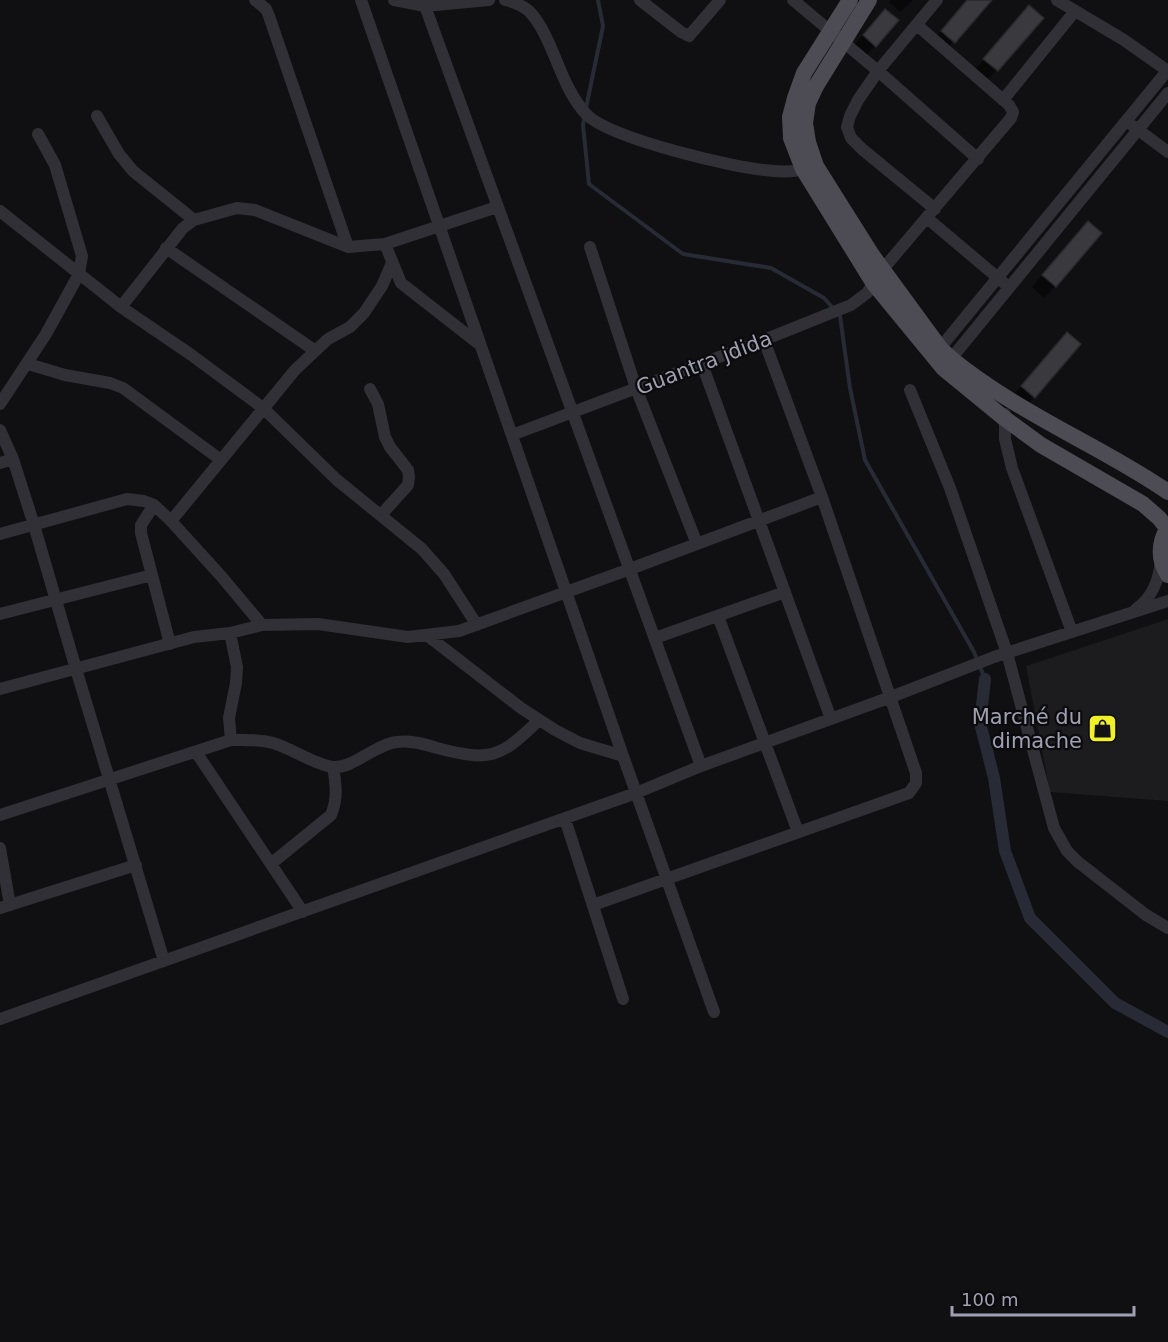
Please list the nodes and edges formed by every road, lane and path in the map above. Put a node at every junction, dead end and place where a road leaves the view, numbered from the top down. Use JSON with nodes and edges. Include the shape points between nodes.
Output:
{"nodes":[{"id":1,"x":255,"y":0,"type":"edge"},
{"id":2,"x":361,"y":0,"type":"edge"},
{"id":3,"x":394,"y":0,"type":"edge"},
{"id":4,"x":489,"y":0,"type":"edge"},
{"id":5,"x":505,"y":0,"type":"edge"},
{"id":6,"x":640,"y":0,"type":"edge"},
{"id":7,"x":720,"y":0,"type":"edge"},
{"id":8,"x":793,"y":0,"type":"edge"},
{"id":9,"x":850,"y":0,"type":"edge"},
{"id":10,"x":869,"y":0,"type":"edge"},
{"id":11,"x":937,"y":0,"type":"edge"},
{"id":12,"x":1057,"y":0,"type":"edge"},
{"id":13,"x":269,"y":4,"type":"edge"},
{"id":14,"x":425,"y":6,"type":"junction"},
{"id":15,"x":1075,"y":11,"type":"junction"},
{"id":16,"x":917,"y":25,"type":"junction"},
{"id":17,"x":837,"y":36,"type":"junction"},
{"id":18,"x":878,"y":71,"type":"junction"},
{"id":19,"x":1168,"y":71,"type":"edge"},
{"id":20,"x":1168,"y":93,"type":"edge"},
{"id":21,"x":1003,"y":99,"type":"junction"},
{"id":22,"x":97,"y":116,"type":"dead end"},
{"id":23,"x":1126,"y":121,"type":"junction"},
{"id":24,"x":1137,"y":130,"type":"junction"},
{"id":25,"x":38,"y":134,"type":"dead end"},
{"id":26,"x":1168,"y":152,"type":"edge"},
{"id":27,"x":978,"y":159,"type":"junction"},
{"id":28,"x":810,"y":168,"type":"junction"},
{"id":29,"x":497,"y":207,"type":"junction"},
{"id":30,"x":0,"y":211,"type":"edge"},
{"id":31,"x":931,"y":213,"type":"junction"},
{"id":32,"x":194,"y":220,"type":"junction"},
{"id":33,"x":439,"y":225,"type":"junction"},
{"id":34,"x":385,"y":244,"type":"junction"},
{"id":35,"x":348,"y":247,"type":"junction"},
{"id":36,"x":591,"y":247,"type":"dead end"},
{"id":37,"x":166,"y":248,"type":"junction"},
{"id":38,"x":392,"y":263,"type":"junction"},
{"id":39,"x":883,"y":269,"type":"junction"},
{"id":40,"x":80,"y":274,"type":"junction"},
{"id":41,"x":998,"y":279,"type":"junction"},
{"id":42,"x":874,"y":284,"type":"junction"},
{"id":43,"x":1010,"y":288,"type":"junction"},
{"id":44,"x":121,"y":307,"type":"junction"},
{"id":45,"x":764,"y":340,"type":"junction"},
{"id":46,"x":480,"y":345,"type":"junction"},
{"id":47,"x":314,"y":351,"type":"junction"},
{"id":48,"x":941,"y":358,"type":"junction"},
{"id":49,"x":28,"y":364,"type":"junction"},
{"id":50,"x":702,"y":364,"type":"junction"},
{"id":51,"x":370,"y":388,"type":"dead end"},
{"id":52,"x":636,"y":388,"type":"junction"},
{"id":53,"x":910,"y":390,"type":"dead end"},
{"id":54,"x":1006,"y":398,"type":"junction"},
{"id":55,"x":0,"y":404,"type":"edge"},
{"id":56,"x":263,"y":408,"type":"junction"},
{"id":57,"x":573,"y":412,"type":"junction"},
{"id":58,"x":1005,"y":418,"type":"junction"},
{"id":59,"x":0,"y":430,"type":"edge"},
{"id":60,"x":512,"y":435,"type":"junction"},
{"id":61,"x":13,"y":459,"type":"junction"},
{"id":62,"x":221,"y":460,"type":"junction"},
{"id":63,"x":0,"y":463,"type":"edge"},
{"id":64,"x":1168,"y":492,"type":"edge"},
{"id":65,"x":822,"y":497,"type":"junction"},
{"id":66,"x":154,"y":505,"type":"junction"},
{"id":67,"x":381,"y":516,"type":"junction"},
{"id":68,"x":758,"y":520,"type":"junction"},
{"id":69,"x":171,"y":521,"type":"junction"},
{"id":70,"x":34,"y":525,"type":"junction"},
{"id":71,"x":1168,"y":528,"type":"edge"},
{"id":72,"x":0,"y":534,"type":"edge"},
{"id":73,"x":697,"y":544,"type":"junction"},
{"id":74,"x":1161,"y":559,"type":"junction"},
{"id":75,"x":630,"y":569,"type":"junction"},
{"id":76,"x":152,"y":575,"type":"junction"},
{"id":77,"x":1168,"y":575,"type":"edge"},
{"id":78,"x":566,"y":591,"type":"junction"},
{"id":79,"x":785,"y":592,"type":"junction"},
{"id":80,"x":56,"y":599,"type":"junction"},
{"id":81,"x":1168,"y":601,"type":"edge"},
{"id":82,"x":0,"y":614,"type":"edge"},
{"id":83,"x":1129,"y":614,"type":"junction"},
{"id":84,"x":718,"y":616,"type":"junction"},
{"id":85,"x":261,"y":625,"type":"junction"},
{"id":86,"x":477,"y":625,"type":"junction"},
{"id":87,"x":1072,"y":632,"type":"junction"},
{"id":88,"x":230,"y":633,"type":"junction"},
{"id":89,"x":428,"y":636,"type":"junction"},
{"id":90,"x":655,"y":638,"type":"junction"},
{"id":91,"x":170,"y":644,"type":"junction"},
{"id":92,"x":1007,"y":653,"type":"junction"},
{"id":93,"x":76,"y":669,"type":"junction"},
{"id":94,"x":0,"y":689,"type":"edge"},
{"id":95,"x":891,"y":697,"type":"junction"},
{"id":96,"x":831,"y":719,"type":"junction"},
{"id":97,"x":539,"y":720,"type":"junction"},
{"id":98,"x":231,"y":740,"type":"junction"},
{"id":99,"x":765,"y":743,"type":"junction"},
{"id":100,"x":196,"y":752,"type":"junction"},
{"id":101,"x":623,"y":756,"type":"junction"},
{"id":102,"x":701,"y":766,"type":"junction"},
{"id":103,"x":333,"y":767,"type":"junction"},
{"id":104,"x":110,"y":779,"type":"junction"},
{"id":105,"x":636,"y":793,"type":"junction"},
{"id":106,"x":0,"y":815,"type":"edge"},
{"id":107,"x":565,"y":819,"type":"junction"},
{"id":108,"x":798,"y":832,"type":"junction"},
{"id":109,"x":0,"y":848,"type":"edge"},
{"id":110,"x":272,"y":863,"type":"junction"},
{"id":111,"x":136,"y":865,"type":"junction"},
{"id":112,"x":667,"y":880,"type":"junction"},
{"id":113,"x":593,"y":905,"type":"junction"},
{"id":114,"x":5,"y":906,"type":"edge"},
{"id":115,"x":303,"y":912,"type":"junction"},
{"id":116,"x":1168,"y":928,"type":"edge"},
{"id":117,"x":164,"y":961,"type":"junction"},
{"id":118,"x":624,"y":999,"type":"dead end"},
{"id":119,"x":714,"y":1012,"type":"dead end"},
{"id":120,"x":0,"y":1019,"type":"edge"}],
"edges":[{"from":1,"to":13,"type":"street"},
{"from":2,"to":33,"type":"street"},
{"from":3,"to":14,"type":"street"},
{"from":4,"to":14,"type":"street"},
{"from":5,"to":28,"type":"street","via":[[529,11],[542,29],[573,96],[587,115],[602,125],[621,134],[743,168]]},
{"from":6,"to":7,"type":"street","via":[[689,36]]},
{"from":8,"to":17,"type":"street"},
{"from":9,"to":17,"type":"main road"},
{"from":10,"to":17,"type":"main road"},
{"from":11,"to":16,"type":"street"},
{"from":12,"to":15,"type":"street"},
{"from":13,"to":35,"type":"street"},
{"from":14,"to":29,"type":"street"},
{"from":15,"to":19,"type":"street"},
{"from":15,"to":21,"type":"street"},
{"from":16,"to":18,"type":"street"},
{"from":16,"to":21,"type":"street"},
{"from":17,"to":18,"type":"street"},
{"from":17,"to":28,"type":"main road","via":[[808,104],[805,123]]},
{"from":18,"to":27,"type":"street"},
{"from":18,"to":31,"type":"street","via":[[850,116],[847,127],[851,138]]},
{"from":19,"to":23,"type":"street"},
{"from":20,"to":24,"type":"street"},
{"from":21,"to":27,"type":"street","name":"Guantra jdida","via":[[1011,109],[1011,118]]},
{"from":22,"to":32,"type":"street","via":[[133,171]]},
{"from":23,"to":24,"type":"street"},
{"from":23,"to":41,"type":"street"},
{"from":24,"to":26,"type":"street"},
{"from":24,"to":43,"type":"street"},
{"from":25,"to":40,"type":"street","via":[[55,165],[79,239]]},
{"from":27,"to":31,"type":"street","name":"Guantra jdida"},
{"from":28,"to":39,"type":"main road"},
{"from":28,"to":42,"type":"main road"},
{"from":29,"to":33,"type":"street"},
{"from":29,"to":57,"type":"street"},
{"from":30,"to":40,"type":"street"},
{"from":31,"to":39,"type":"street","name":"Guantra jdida"},
{"from":31,"to":41,"type":"street"},
{"from":32,"to":35,"type":"street","via":[[237,208],[255,210]]},
{"from":32,"to":37,"type":"street"},
{"from":33,"to":34,"type":"street"},
{"from":33,"to":46,"type":"street"},
{"from":34,"to":35,"type":"street"},
{"from":34,"to":38,"type":"street"},
{"from":36,"to":52,"type":"street"},
{"from":37,"to":44,"type":"street"},
{"from":37,"to":47,"type":"street"},
{"from":38,"to":46,"type":"street","via":[[401,283]]},
{"from":38,"to":47,"type":"street","via":[[364,313]]},
{"from":39,"to":42,"type":"street","name":"Guantra jdida"},
{"from":39,"to":48,"type":"main road"},
{"from":40,"to":44,"type":"street"},
{"from":40,"to":49,"type":"street"},
{"from":41,"to":43,"type":"street"},
{"from":41,"to":48,"type":"street"},
{"from":42,"to":45,"type":"street","name":"Guantra jdida","via":[[850,305]]},
{"from":42,"to":48,"type":"main road"},
{"from":43,"to":48,"type":"street"},
{"from":44,"to":56,"type":"street"},
{"from":45,"to":50,"type":"street","name":"Guantra jdida"},
{"from":45,"to":65,"type":"street"},
{"from":46,"to":60,"type":"street"},
{"from":47,"to":56,"type":"street"},
{"from":48,"to":54,"type":"main road"},
{"from":48,"to":58,"type":"main road"},
{"from":49,"to":55,"type":"street"},
{"from":49,"to":62,"type":"street","via":[[123,388]]},
{"from":50,"to":52,"type":"street","name":"Guantra jdida"},
{"from":50,"to":68,"type":"street"},
{"from":51,"to":67,"type":"street","via":[[385,437],[409,477],[408,485]]},
{"from":52,"to":57,"type":"street","name":"Guantra jdida"},
{"from":52,"to":73,"type":"street"},
{"from":53,"to":92,"type":"street","via":[[950,488]]},
{"from":54,"to":58,"type":"street"},
{"from":54,"to":64,"type":"main road"},
{"from":56,"to":62,"type":"street"},
{"from":56,"to":67,"type":"street","via":[[337,480]]},
{"from":57,"to":60,"type":"street","name":"Guantra jdida"},
{"from":57,"to":75,"type":"street"},
{"from":58,"to":71,"type":"main road","via":[[1041,444],[1143,504]]},
{"from":58,"to":87,"type":"street","via":[[1012,468]]},
{"from":59,"to":61,"type":"street"},
{"from":60,"to":78,"type":"street"},
{"from":61,"to":63,"type":"street"},
{"from":61,"to":70,"type":"street"},
{"from":62,"to":69,"type":"street"},
{"from":65,"to":68,"type":"street"},
{"from":65,"to":95,"type":"street"},
{"from":66,"to":69,"type":"street"},
{"from":66,"to":70,"type":"street","via":[[127,499]]},
{"from":66,"to":76,"type":"street","via":[[141,525]]},
{"from":67,"to":86,"type":"street","via":[[422,549],[444,574]]},
{"from":68,"to":73,"type":"street"},
{"from":68,"to":79,"type":"street"},
{"from":69,"to":85,"type":"street"},
{"from":70,"to":72,"type":"street"},
{"from":70,"to":80,"type":"street"},
{"from":71,"to":74,"type":"main road","via":[[1162,538]]},
{"from":73,"to":75,"type":"street"},
{"from":74,"to":77,"type":"main road"},
{"from":74,"to":83,"type":"street","via":[[1153,591]]},
{"from":75,"to":78,"type":"street"},
{"from":75,"to":90,"type":"street"},
{"from":76,"to":80,"type":"street"},
{"from":76,"to":91,"type":"street"},
{"from":78,"to":86,"type":"street"},
{"from":78,"to":101,"type":"street"},
{"from":79,"to":84,"type":"street"},
{"from":79,"to":96,"type":"street"},
{"from":80,"to":82,"type":"street"},
{"from":80,"to":93,"type":"street"},
{"from":81,"to":83,"type":"street"},
{"from":83,"to":87,"type":"street"},
{"from":84,"to":90,"type":"street"},
{"from":84,"to":99,"type":"street"},
{"from":85,"to":88,"type":"street"},
{"from":85,"to":89,"type":"street","via":[[318,624],[408,637]]},
{"from":86,"to":89,"type":"street"},
{"from":87,"to":92,"type":"street"},
{"from":88,"to":91,"type":"street"},
{"from":88,"to":98,"type":"street","via":[[237,666],[229,718]]},
{"from":89,"to":97,"type":"street"},
{"from":90,"to":102,"type":"street"},
{"from":91,"to":93,"type":"street"},
{"from":92,"to":95,"type":"street"},
{"from":92,"to":116,"type":"street","via":[[1048,810],[1060,840],[1086,869]]},
{"from":93,"to":94,"type":"street"},
{"from":93,"to":104,"type":"street"},
{"from":95,"to":96,"type":"street"},
{"from":95,"to":108,"type":"street","via":[[916,783],[909,793]]},
{"from":96,"to":99,"type":"street"},
{"from":97,"to":101,"type":"street","via":[[580,743]]},
{"from":97,"to":103,"type":"street","via":[[502,752],[485,756],[466,756],[399,741]]},
{"from":98,"to":100,"type":"street"},
{"from":98,"to":103,"type":"street","via":[[273,743]]},
{"from":99,"to":102,"type":"street"},
{"from":99,"to":108,"type":"street"},
{"from":100,"to":104,"type":"street"},
{"from":100,"to":110,"type":"street"},
{"from":101,"to":105,"type":"street"},
{"from":102,"to":105,"type":"street"},
{"from":103,"to":110,"type":"street","via":[[337,791],[331,815]]},
{"from":104,"to":106,"type":"street"},
{"from":104,"to":111,"type":"street"},
{"from":105,"to":107,"type":"street"},
{"from":105,"to":112,"type":"street"},
{"from":107,"to":113,"type":"street"},
{"from":107,"to":115,"type":"street"},
{"from":108,"to":112,"type":"street"},
{"from":109,"to":114,"type":"street"},
{"from":110,"to":115,"type":"street"},
{"from":111,"to":114,"type":"street"},
{"from":111,"to":117,"type":"street"},
{"from":112,"to":113,"type":"street"},
{"from":112,"to":119,"type":"street"},
{"from":113,"to":118,"type":"street"},
{"from":115,"to":117,"type":"street"},
{"from":117,"to":120,"type":"street"}]}
